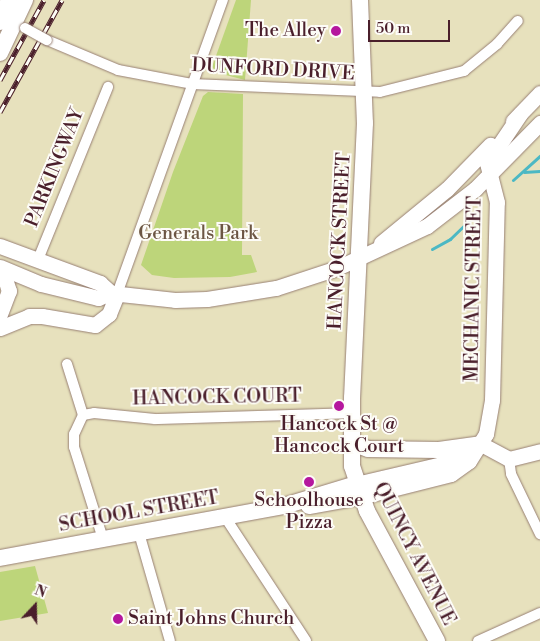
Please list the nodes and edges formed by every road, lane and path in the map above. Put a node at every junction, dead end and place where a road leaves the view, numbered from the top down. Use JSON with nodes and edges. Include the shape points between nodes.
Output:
{"nodes":[{"id":1,"x":9,"y":0,"type":"edge"},
{"id":2,"x":25,"y":0,"type":"edge"},
{"id":3,"x":223,"y":0,"type":"edge"},
{"id":4,"x":360,"y":0,"type":"edge"},
{"id":5,"x":518,"y":20,"type":"dead end"},
{"id":6,"x":13,"y":24,"type":"edge"},
{"id":7,"x":0,"y":53,"type":"edge"},
{"id":8,"x":192,"y":84,"type":"junction"},
{"id":9,"x":108,"y":87,"type":"dead end"},
{"id":10,"x":365,"y":92,"type":"junction"},
{"id":11,"x":540,"y":93,"type":"edge"},
{"id":12,"x":520,"y":114,"type":"junction"},
{"id":13,"x":540,"y":124,"type":"edge"},
{"id":14,"x":490,"y":174,"type":"junction"},
{"id":15,"x":0,"y":246,"type":"edge"},
{"id":16,"x":360,"y":258,"type":"junction"},
{"id":17,"x":38,"y":262,"type":"junction"},
{"id":18,"x":1,"y":268,"type":"edge"},
{"id":19,"x":114,"y":293,"type":"junction"},
{"id":20,"x":0,"y":314,"type":"edge"},
{"id":21,"x":0,"y":328,"type":"edge"},
{"id":22,"x":67,"y":364,"type":"dead end"},
{"id":23,"x":352,"y":413,"type":"junction"},
{"id":24,"x":83,"y":416,"type":"junction"},
{"id":25,"x":351,"y":443,"type":"junction"},
{"id":26,"x":481,"y":444,"type":"junction"},
{"id":27,"x":540,"y":450,"type":"edge"},
{"id":28,"x":509,"y":459,"type":"junction"},
{"id":29,"x":358,"y":491,"type":"junction"},
{"id":30,"x":225,"y":517,"type":"junction"},
{"id":31,"x":139,"y":532,"type":"junction"},
{"id":32,"x":540,"y":534,"type":"edge"},
{"id":33,"x":103,"y":539,"type":"junction"},
{"id":34,"x":0,"y":558,"type":"edge"},
{"id":35,"x":540,"y":613,"type":"edge"},
{"id":36,"x":170,"y":641,"type":"edge"},
{"id":37,"x":306,"y":641,"type":"edge"},
{"id":38,"x":437,"y":641,"type":"edge"},
{"id":39,"x":478,"y":641,"type":"edge"}],
"edges":[{"from":1,"to":6,"type":"main road"},
{"from":2,"to":6,"type":"main road"},
{"from":3,"to":8,"type":"street"},
{"from":4,"to":10,"type":"main road","name":"HANCOCK STREET"},
{"from":5,"to":10,"type":"street","name":"DUNFORD DRIVE","via":[[497,44],[464,71],[405,87]]},
{"from":6,"to":7,"type":"main road"},
{"from":6,"to":8,"type":"street","name":"DUNFORD DRIVE","bridge":true,"via":[[118,70]]},
{"from":8,"to":10,"type":"street","name":"DUNFORD DRIVE"},
{"from":8,"to":19,"type":"street"},
{"from":9,"to":17,"type":"street","name":"PARKINGWAY"},
{"from":10,"to":16,"type":"main road","name":"HANCOCK STREET"},
{"from":11,"to":12,"type":"street"},
{"from":12,"to":14,"type":"street","name":"MECHANIC STREET","via":[[488,159]]},
{"from":12,"to":16,"type":"street","via":[[447,189]]},
{"from":13,"to":14,"type":"street"},
{"from":14,"to":16,"type":"street","via":[[427,226]]},
{"from":14,"to":26,"type":"street","name":"MECHANIC STREET","via":[[496,202],[492,400],[489,427]]},
{"from":15,"to":17,"type":"street"},
{"from":16,"to":19,"type":"street","via":[[306,280],[247,294],[180,300]]},
{"from":16,"to":23,"type":"main road","name":"HANCOCK STREET"},
{"from":17,"to":19,"type":"street","via":[[100,283]]},
{"from":18,"to":19,"type":"street","via":[[88,296],[98,298]]},
{"from":18,"to":20,"type":"street","via":[[9,291]]},
{"from":19,"to":21,"type":"street","via":[[109,314],[95,326],[29,316]]},
{"from":22,"to":24,"type":"street"},
{"from":23,"to":24,"type":"street","name":"HANCOCK COURT","via":[[155,419],[94,413]]},
{"from":23,"to":25,"type":"main road","name":"HANCOCK STREET"},
{"from":24,"to":33,"type":"street","via":[[74,434],[74,446]]},
{"from":25,"to":26,"type":"main road","via":[[368,449],[439,450]]},
{"from":25,"to":29,"type":"main road","name":"HANCOCK STREET"},
{"from":26,"to":28,"type":"street"},
{"from":26,"to":29,"type":"street","via":[[447,462]]},
{"from":27,"to":28,"type":"street"},
{"from":28,"to":32,"type":"street","via":[[511,474]]},
{"from":29,"to":30,"type":"main road","name":"SCHOOL STREET"},
{"from":29,"to":38,"type":"main road","name":"QUINCY AVENUE"},
{"from":30,"to":31,"type":"main road","name":"SCHOOL STREET"},
{"from":30,"to":37,"type":"street"},
{"from":31,"to":33,"type":"main road","name":"SCHOOL STREET"},
{"from":31,"to":36,"type":"street"},
{"from":33,"to":34,"type":"main road","name":"SCHOOL STREET"},
{"from":35,"to":39,"type":"street"}]}
